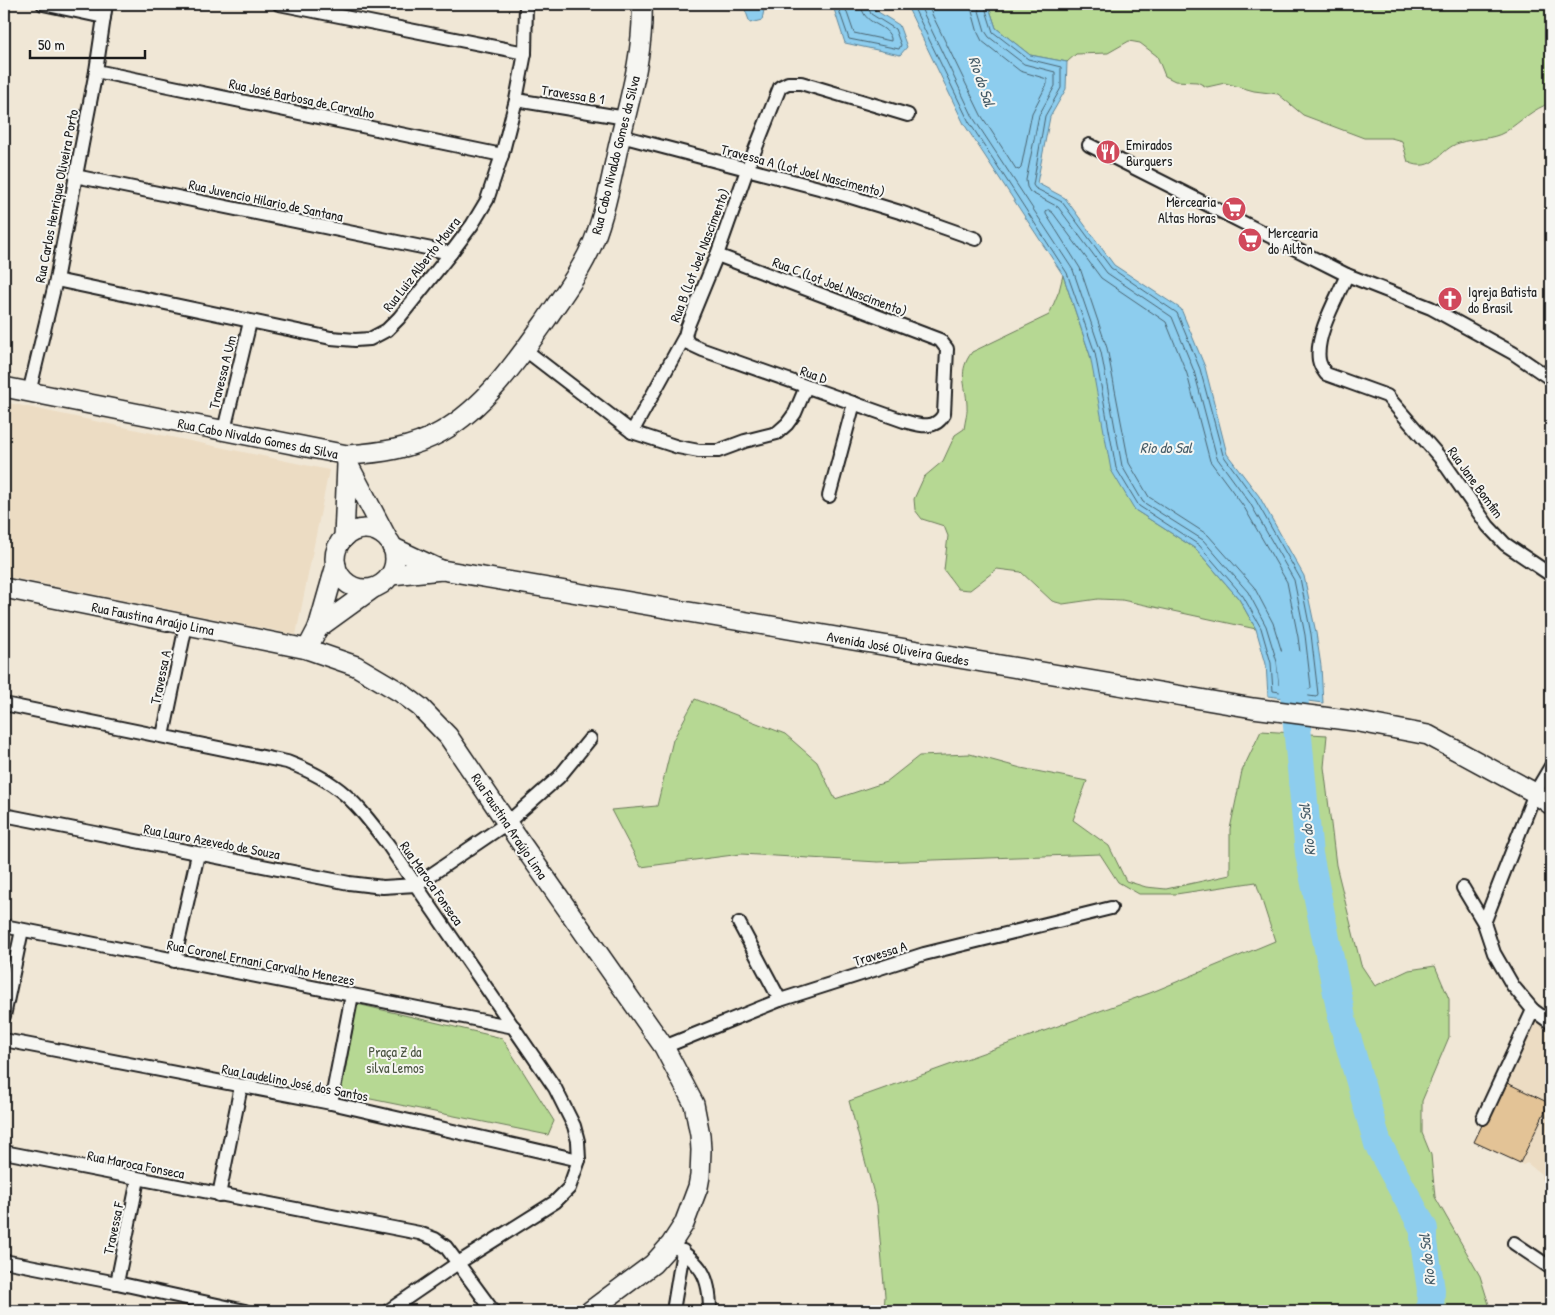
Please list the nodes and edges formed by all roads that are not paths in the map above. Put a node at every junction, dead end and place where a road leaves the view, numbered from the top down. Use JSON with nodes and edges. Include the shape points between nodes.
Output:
{"nodes":[{"id":1,"x":43,"y":4,"type":"edge"},
{"id":2,"x":280,"y":4,"type":"edge"},
{"id":3,"x":526,"y":4,"type":"edge"},
{"id":4,"x":642,"y":4,"type":"edge"},
{"id":5,"x":105,"y":10,"type":"edge"},
{"id":6,"x":524,"y":53,"type":"junction"},
{"id":7,"x":96,"y":71,"type":"junction"},
{"id":8,"x":516,"y":100,"type":"junction"},
{"id":9,"x":908,"y":115,"type":"dead end"},
{"id":10,"x":626,"y":118,"type":"junction"},
{"id":11,"x":621,"y":136,"type":"junction"},
{"id":12,"x":1089,"y":145,"type":"dead end"},
{"id":13,"x":502,"y":155,"type":"junction"},
{"id":14,"x":747,"y":170,"type":"junction"},
{"id":15,"x":75,"y":176,"type":"junction"},
{"id":16,"x":976,"y":239,"type":"dead end"},
{"id":17,"x":451,"y":253,"type":"junction"},
{"id":18,"x":717,"y":255,"type":"junction"},
{"id":19,"x":1347,"y":275,"type":"junction"},
{"id":20,"x":56,"y":280,"type":"junction"},
{"id":21,"x":250,"y":322,"type":"junction"},
{"id":22,"x":685,"y":336,"type":"junction"},
{"id":23,"x":524,"y":349,"type":"junction"},
{"id":24,"x":1551,"y":379,"type":"edge"},
{"id":25,"x":4,"y":387,"type":"edge"},
{"id":26,"x":806,"y":387,"type":"junction"},
{"id":27,"x":29,"y":393,"type":"junction"},
{"id":28,"x":854,"y":403,"type":"junction"},
{"id":29,"x":938,"y":422,"type":"joint"},
{"id":30,"x":224,"y":430,"type":"junction"},
{"id":31,"x":632,"y":432,"type":"junction"},
{"id":32,"x":347,"y":459,"type":"junction"},
{"id":33,"x":829,"y":496,"type":"dead end"},
{"id":34,"x":344,"y":538,"type":"junction"},
{"id":35,"x":390,"y":543,"type":"junction"},
{"id":36,"x":336,"y":565,"type":"junction"},
{"id":37,"x":442,"y":570,"type":"junction"},
{"id":38,"x":1551,"y":574,"type":"edge"},
{"id":39,"x":391,"y":576,"type":"junction"},
{"id":40,"x":4,"y":588,"type":"edge"},
{"id":41,"x":372,"y":589,"type":"junction"},
{"id":42,"x":186,"y":625,"type":"junction"},
{"id":43,"x":318,"y":628,"type":"junction"},
{"id":44,"x":307,"y":649,"type":"junction"},
{"id":45,"x":4,"y":704,"type":"edge"},
{"id":46,"x":163,"y":736,"type":"junction"},
{"id":47,"x":590,"y":739,"type":"dead end"},
{"id":48,"x":1551,"y":766,"type":"edge"},
{"id":49,"x":1535,"y":793,"type":"junction"},
{"id":50,"x":1551,"y":804,"type":"edge"},
{"id":51,"x":4,"y":815,"type":"edge"},
{"id":52,"x":507,"y":823,"type":"junction"},
{"id":53,"x":198,"y":854,"type":"junction"},
{"id":54,"x":416,"y":885,"type":"junction"},
{"id":55,"x":1463,"y":888,"type":"dead end"},
{"id":56,"x":1112,"y":908,"type":"dead end"},
{"id":57,"x":739,"y":923,"type":"dead end"},
{"id":58,"x":1484,"y":923,"type":"junction"},
{"id":59,"x":4,"y":926,"type":"edge"},
{"id":60,"x":22,"y":930,"type":"junction"},
{"id":61,"x":174,"y":961,"type":"junction"},
{"id":62,"x":352,"y":995,"type":"junction"},
{"id":63,"x":780,"y":1000,"type":"junction"},
{"id":64,"x":1533,"y":1010,"type":"junction"},
{"id":65,"x":4,"y":1016,"type":"edge"},
{"id":66,"x":1551,"y":1022,"type":"edge"},
{"id":67,"x":514,"y":1027,"type":"junction"},
{"id":68,"x":4,"y":1040,"type":"edge"},
{"id":69,"x":664,"y":1047,"type":"junction"},
{"id":70,"x":241,"y":1086,"type":"junction"},
{"id":71,"x":331,"y":1103,"type":"junction"},
{"id":72,"x":1483,"y":1118,"type":"dead end"},
{"id":73,"x":4,"y":1152,"type":"edge"},
{"id":74,"x":579,"y":1160,"type":"junction"},
{"id":75,"x":138,"y":1179,"type":"junction"},
{"id":76,"x":219,"y":1195,"type":"junction"},
{"id":77,"x":1514,"y":1243,"type":"dead end"},
{"id":78,"x":677,"y":1248,"type":"junction"},
{"id":79,"x":4,"y":1261,"type":"edge"},
{"id":80,"x":458,"y":1262,"type":"junction"},
{"id":81,"x":1551,"y":1268,"type":"edge"},
{"id":82,"x":117,"y":1283,"type":"junction"},
{"id":83,"x":220,"y":1309,"type":"edge"},
{"id":84,"x":245,"y":1311,"type":"edge"},
{"id":85,"x":388,"y":1311,"type":"edge"},
{"id":86,"x":493,"y":1311,"type":"edge"},
{"id":87,"x":590,"y":1311,"type":"edge"},
{"id":88,"x":673,"y":1311,"type":"edge"},
{"id":89,"x":710,"y":1311,"type":"edge"}],
"edges":[{"from":1,"to":5,"type":"street"},
{"from":2,"to":6,"type":"street"},
{"from":3,"to":6,"type":"street","name":"Rua Luiz Alberto Moura"},
{"from":4,"to":10,"type":"street","name":"Rua Cabo Nivaldo Gomes da Silva","via":[[638,62]]},
{"from":5,"to":7,"type":"street","name":"Rua Carlos Henrique Oliveira Porto"},
{"from":6,"to":8,"type":"street","name":"Rua Luiz Alberto Moura"},
{"from":7,"to":13,"type":"street","name":"Rua José Barbosa de Carvalho"},
{"from":7,"to":15,"type":"street","name":"Rua Carlos Henrique Oliveira Porto"},
{"from":8,"to":10,"type":"street","name":"Travessa B 1"},
{"from":8,"to":13,"type":"street","name":"Rua Luiz Alberto Moura"},
{"from":9,"to":14,"type":"street","name":"Rua B (Lot Joel Nascimento)","via":[[801,83],[784,84],[776,96]]},
{"from":10,"to":11,"type":"street","name":"Rua Cabo Nivaldo Gomes da Silva"},
{"from":11,"to":14,"type":"street","name":"Travessa A (Lot Joel Nascimento)"},
{"from":11,"to":23,"type":"street","name":"Rua Cabo Nivaldo Gomes da Silva","via":[[593,243],[575,280]]},
{"from":12,"to":19,"type":"street"},
{"from":13,"to":17,"type":"street","name":"Rua Luiz Alberto Moura","via":[[487,200]]},
{"from":14,"to":16,"type":"street","name":"Travessa A (Lot Joel Nascimento)","via":[[838,193]]},
{"from":14,"to":18,"type":"street","name":"Rua B (Lot Joel Nascimento)"},
{"from":15,"to":17,"type":"street","name":"Rua Juvencio Hilario de Santana"},
{"from":15,"to":20,"type":"street","name":"Rua Carlos Henrique Oliveira Porto"},
{"from":17,"to":21,"type":"street","name":"Rua Luiz Alberto Moura","via":[[399,318],[387,330],[370,339],[331,338]]},
{"from":18,"to":22,"type":"street","name":"Rua B (Lot Joel Nascimento)"},
{"from":18,"to":29,"type":"street","name":"Rua C (Lot Joel Nascimento)","via":[[943,342],[947,349],[945,409]]},
{"from":19,"to":24,"type":"street","via":[[1431,308],[1513,353]]},
{"from":19,"to":38,"type":"street","name":"Rua Jane Bomfim","via":[[1322,332],[1318,355],[1326,374],[1387,396],[1442,460],[1488,526],[1505,544]]},
{"from":20,"to":21,"type":"street","name":"Rua Luiz Alberto Moura"},
{"from":20,"to":27,"type":"street","name":"Rua Carlos Henrique Oliveira Porto"},
{"from":21,"to":30,"type":"street","name":"Travessa A Um"},
{"from":22,"to":26,"type":"street","name":"Rua D","via":[[688,343],[696,348]]},
{"from":22,"to":31,"type":"street","name":"Rua B (Lot Joel Nascimento)"},
{"from":23,"to":31,"type":"street"},
{"from":23,"to":32,"type":"street","name":"Rua Cabo Nivaldo Gomes da Silva","via":[[464,417],[440,433],[401,448]]},
{"from":25,"to":27,"type":"street","name":"Rua Cabo Nivaldo Gomes da Silva"},
{"from":26,"to":28,"type":"street","name":"Rua D"},
{"from":26,"to":31,"type":"street","via":[[795,413],[781,431],[724,449],[692,450]]},
{"from":27,"to":30,"type":"street","name":"Rua Cabo Nivaldo Gomes da Silva"},
{"from":28,"to":29,"type":"street","name":"Rua D","via":[[904,422],[929,426]]},
{"from":28,"to":33,"type":"street"},
{"from":30,"to":32,"type":"street","name":"Rua Cabo Nivaldo Gomes da Silva"},
{"from":32,"to":34,"type":"street"},
{"from":32,"to":35,"type":"street"},
{"from":34,"to":35,"type":"street","via":[[360,530],[370,530]]},
{"from":34,"to":36,"type":"street","via":[[335,556]]},
{"from":35,"to":37,"type":"street","name":"Avenida José Oliveira Guedes"},
{"from":35,"to":39,"type":"street","via":[[395,556]]},
{"from":36,"to":41,"type":"street","via":[[345,582],[353,587]]},
{"from":36,"to":43,"type":"street"},
{"from":37,"to":39,"type":"street","name":"Avenida José Oliveira Guedes"},
{"from":37,"to":49,"type":"street","name":"Avenida José Oliveira Guedes","via":[[1428,735]]},
{"from":39,"to":41,"type":"street"},
{"from":40,"to":42,"type":"street","name":"Rua Faustina Araújo Lima"},
{"from":41,"to":43,"type":"street"},
{"from":42,"to":44,"type":"street","name":"Rua Faustina Araújo Lima"},
{"from":42,"to":46,"type":"street","name":"Travessa A"},
{"from":43,"to":44,"type":"street"},
{"from":44,"to":52,"type":"street","name":"Rua Faustina Araújo Lima","via":[[356,666],[420,708],[448,736]]},
{"from":45,"to":46,"type":"street","name":"Rua Maroca Fonseca"},
{"from":46,"to":54,"type":"street","name":"Rua Maroca Fonseca","via":[[287,762],[328,780],[364,813]]},
{"from":47,"to":52,"type":"street","via":[[563,773]]},
{"from":48,"to":49,"type":"street"},
{"from":49,"to":50,"type":"street","name":"Avenida José Oliveira Guedes"},
{"from":49,"to":58,"type":"street"},
{"from":51,"to":53,"type":"street","name":"Rua Lauro Azevedo de Souza"},
{"from":52,"to":54,"type":"street"},
{"from":52,"to":69,"type":"street","name":"Rua Faustina Araújo Lima"},
{"from":53,"to":54,"type":"street","name":"Rua Lauro Azevedo de Souza","via":[[383,887]]},
{"from":53,"to":61,"type":"street"},
{"from":54,"to":67,"type":"street","name":"Rua Maroca Fonseca"},
{"from":55,"to":58,"type":"street"},
{"from":56,"to":63,"type":"street","name":"Travessa A","via":[[924,954]]},
{"from":57,"to":63,"type":"street"},
{"from":58,"to":64,"type":"street","via":[[1502,968]]},
{"from":59,"to":60,"type":"street","name":"Rua Coronel Ernani Carvalho Menezes"},
{"from":60,"to":61,"type":"street","name":"Rua Coronel Ernani Carvalho Menezes"},
{"from":60,"to":65,"type":"street"},
{"from":61,"to":62,"type":"street","name":"Rua Coronel Ernani Carvalho Menezes"},
{"from":62,"to":67,"type":"street","name":"Rua Coronel Ernani Carvalho Menezes"},
{"from":62,"to":71,"type":"street"},
{"from":63,"to":69,"type":"street","name":"Travessa A"},
{"from":64,"to":66,"type":"street"},
{"from":64,"to":72,"type":"street"},
{"from":67,"to":74,"type":"street","name":"Rua Maroca Fonseca","via":[[567,1109],[574,1126]]},
{"from":68,"to":70,"type":"street","name":"Rua Laudelino José dos Santos"},
{"from":69,"to":78,"type":"street","name":"Rua Faustina Araújo Lima","via":[[694,1104],[701,1150],[698,1187]]},
{"from":70,"to":71,"type":"street","name":"Rua Laudelino José dos Santos"},
{"from":70,"to":76,"type":"street"},
{"from":71,"to":74,"type":"street","name":"Rua Laudelino José dos Santos"},
{"from":73,"to":75,"type":"street","name":"Rua Maroca Fonseca"},
{"from":74,"to":80,"type":"street","name":"Rua Maroca Fonseca","via":[[569,1188],[555,1202]]},
{"from":75,"to":76,"type":"street","name":"Rua Maroca Fonseca"},
{"from":75,"to":82,"type":"street","name":"Travessa F"},
{"from":76,"to":80,"type":"street","name":"Rua Maroca Fonseca","via":[[419,1233],[446,1247]]},
{"from":77,"to":81,"type":"street"},
{"from":78,"to":87,"type":"street","name":"Rua Faustina Araújo Lima"},
{"from":78,"to":88,"type":"street"},
{"from":78,"to":89,"type":"street","via":[[703,1272]]},
{"from":79,"to":82,"type":"street"},
{"from":80,"to":85,"type":"street","name":"Rua Maroca Fonseca"},
{"from":80,"to":86,"type":"street","name":"Rua Maroca Fonseca"},
{"from":82,"to":83,"type":"street"},
{"from":83,"to":84,"type":"street"}]}
